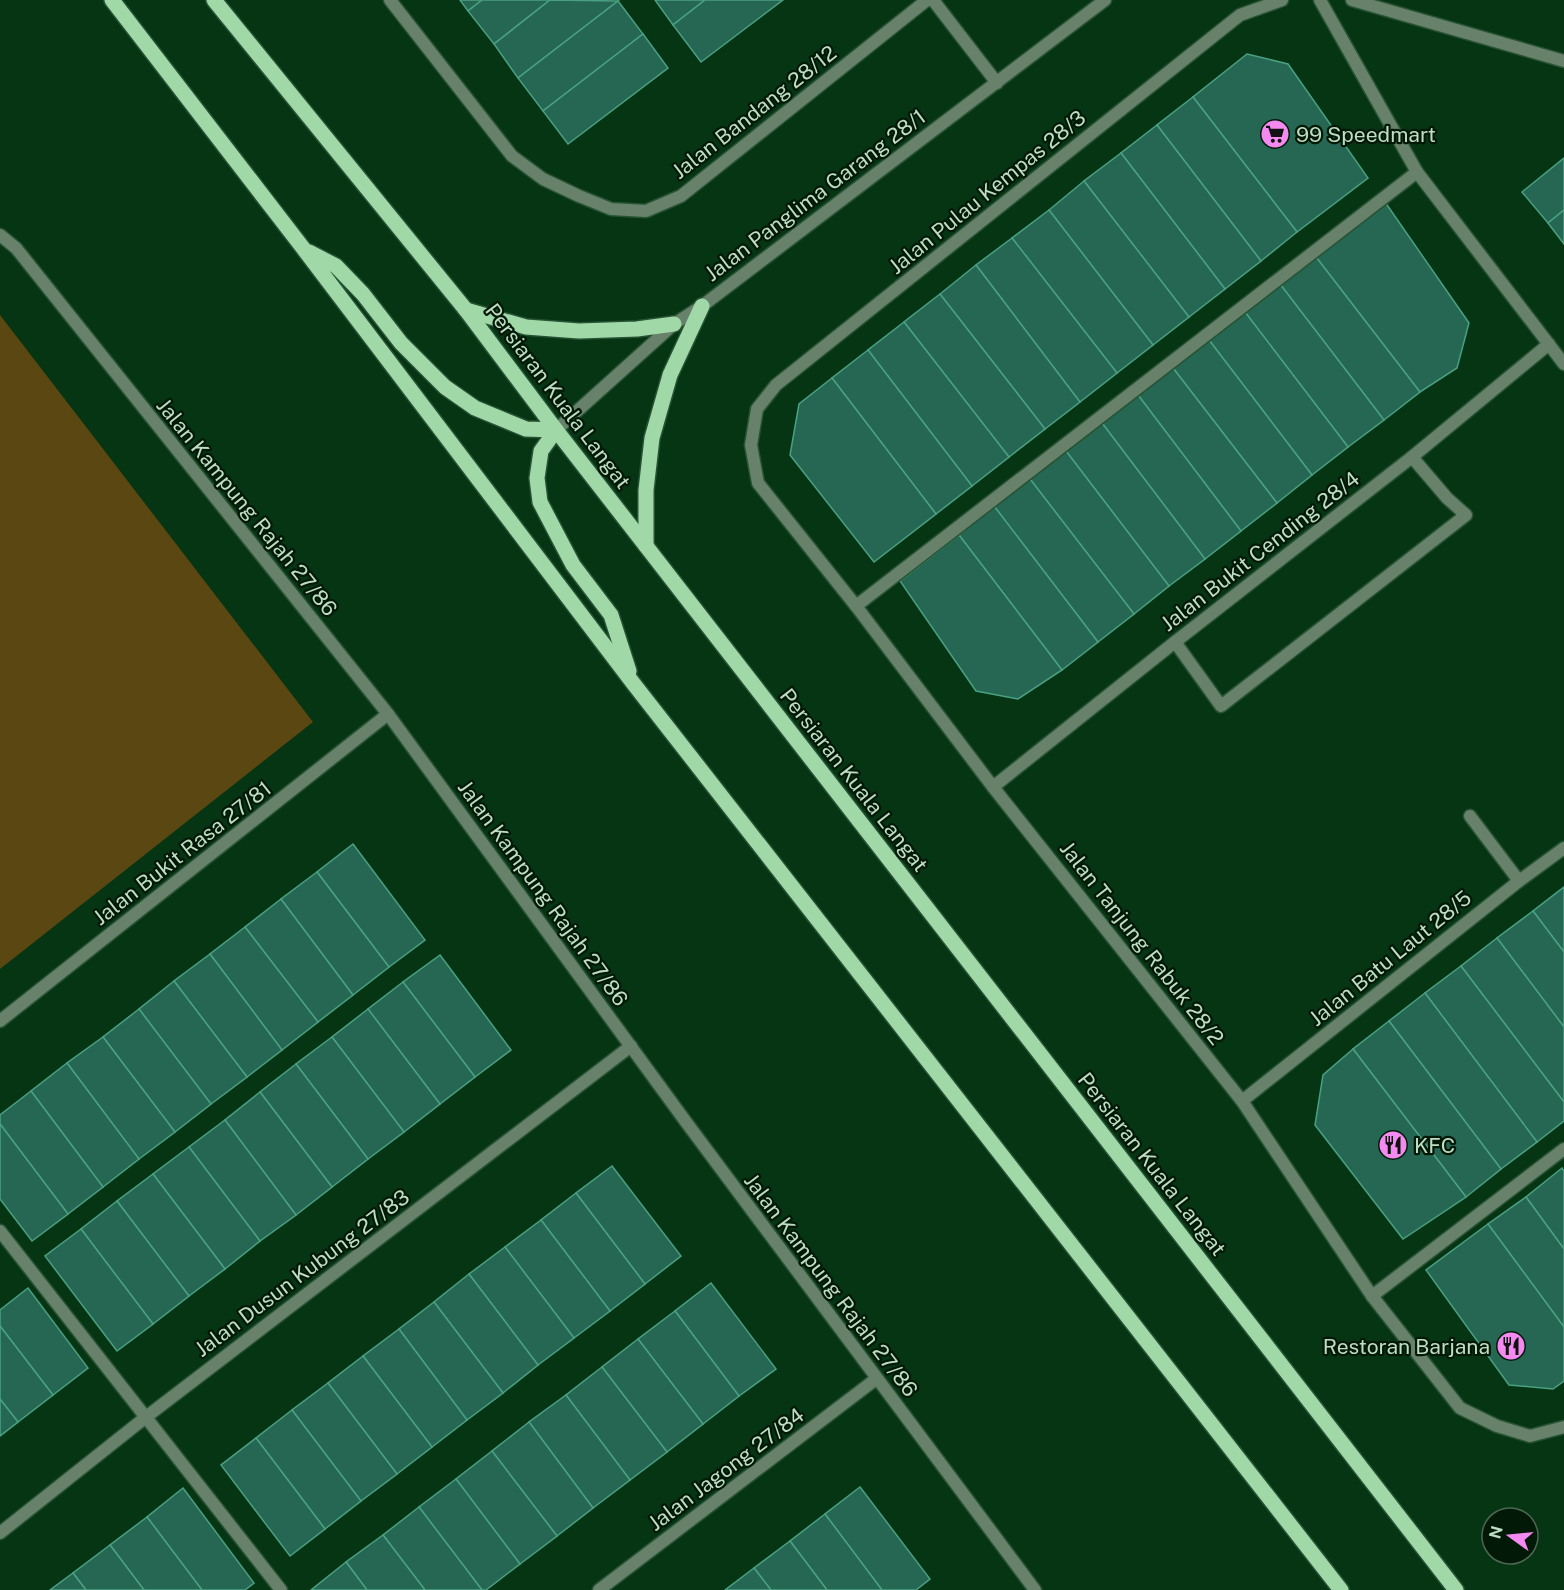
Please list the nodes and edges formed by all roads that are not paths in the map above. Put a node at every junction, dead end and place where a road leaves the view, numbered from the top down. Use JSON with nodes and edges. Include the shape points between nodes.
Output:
{"nodes":[{"id":1,"x":112,"y":0,"type":"edge"},
{"id":2,"x":214,"y":0,"type":"edge"},
{"id":3,"x":390,"y":0,"type":"edge"},
{"id":4,"x":927,"y":0,"type":"edge"},
{"id":5,"x":933,"y":0,"type":"edge"},
{"id":6,"x":1105,"y":0,"type":"edge"},
{"id":7,"x":1282,"y":0,"type":"edge"},
{"id":8,"x":1320,"y":0,"type":"edge"},
{"id":9,"x":1352,"y":0,"type":"edge"},
{"id":10,"x":1564,"y":61,"type":"edge"},
{"id":11,"x":997,"y":83,"type":"junction"},
{"id":12,"x":1417,"y":172,"type":"junction"},
{"id":13,"x":0,"y":235,"type":"edge"},
{"id":14,"x":303,"y":248,"type":"junction"},
{"id":15,"x":702,"y":306,"type":"junction"},
{"id":16,"x":466,"y":310,"type":"junction"},
{"id":17,"x":674,"y":324,"type":"junction"},
{"id":18,"x":1549,"y":344,"type":"junction"},
{"id":19,"x":1564,"y":364,"type":"edge"},
{"id":20,"x":556,"y":430,"type":"junction"},
{"id":21,"x":751,"y":445,"type":"joint"},
{"id":22,"x":1412,"y":457,"type":"junction"},
{"id":23,"x":646,"y":546,"type":"junction"},
{"id":24,"x":856,"y":606,"type":"junction"},
{"id":25,"x":1175,"y":642,"type":"junction"},
{"id":26,"x":633,"y":683,"type":"junction"},
{"id":27,"x":388,"y":714,"type":"junction"},
{"id":28,"x":993,"y":787,"type":"junction"},
{"id":29,"x":1470,"y":816,"type":"dead end"},
{"id":30,"x":1564,"y":848,"type":"edge"},
{"id":31,"x":1518,"y":881,"type":"junction"},
{"id":32,"x":0,"y":1021,"type":"edge"},
{"id":33,"x":631,"y":1046,"type":"junction"},
{"id":34,"x":1242,"y":1101,"type":"junction"},
{"id":35,"x":1564,"y":1149,"type":"edge"},
{"id":36,"x":0,"y":1231,"type":"edge"},
{"id":37,"x":1372,"y":1296,"type":"junction"},
{"id":38,"x":876,"y":1378,"type":"junction"},
{"id":39,"x":147,"y":1417,"type":"junction"},
{"id":40,"x":1564,"y":1427,"type":"edge"},
{"id":41,"x":0,"y":1533,"type":"edge"},
{"id":42,"x":1338,"y":1588,"type":"edge"},
{"id":43,"x":281,"y":1590,"type":"edge"},
{"id":44,"x":599,"y":1590,"type":"edge"},
{"id":45,"x":1035,"y":1590,"type":"edge"},
{"id":46,"x":1456,"y":1590,"type":"edge"}],
"edges":[{"from":1,"to":14,"type":"main road"},
{"from":2,"to":16,"type":"main road","name":"Persiaran Kuala Langat"},
{"from":3,"to":4,"type":"street","name":"Jalan Bandang 28/12","via":[[512,156],[543,179],[579,196],[611,208],[646,211],[681,196]]},
{"from":5,"to":11,"type":"street"},
{"from":6,"to":11,"type":"street","name":"Jalan Panglima Garang 28/1"},
{"from":7,"to":21,"type":"street","name":"Jalan Pulau Kempas 28/3","via":[[1240,15],[776,385],[757,410]]},
{"from":8,"to":12,"type":"street"},
{"from":9,"to":10,"type":"street"},
{"from":11,"to":15,"type":"street","name":"Jalan Panglima Garang 28/1"},
{"from":12,"to":18,"type":"street"},
{"from":12,"to":24,"type":"street"},
{"from":13,"to":27,"type":"street","name":"Jalan Kampung Rajah 27/86","via":[[16,248]]},
{"from":14,"to":20,"type":"main road","via":[[336,266],[401,343],[474,408],[526,429]]},
{"from":14,"to":26,"type":"main road"},
{"from":15,"to":17,"type":"street","name":"Jalan Panglima Garang 28/1"},
{"from":15,"to":23,"type":"main road","via":[[670,375],[652,438],[646,490]]},
{"from":16,"to":17,"type":"main road","via":[[526,327],[579,331]]},
{"from":16,"to":20,"type":"main road","name":"Persiaran Kuala Langat"},
{"from":17,"to":20,"type":"street","name":"Jalan Panglima Garang 28/1"},
{"from":18,"to":19,"type":"street"},
{"from":18,"to":22,"type":"street","name":"Jalan Bukit Cending 28/4"},
{"from":20,"to":23,"type":"main road","name":"Persiaran Kuala Langat"},
{"from":20,"to":26,"type":"main road","via":[[541,452],[537,478],[540,502],[573,565],[611,615]]},
{"from":21,"to":24,"type":"street","name":"Jalan Tanjung Rabuk 28/2","via":[[758,483]]},
{"from":22,"to":25,"type":"street","name":"Jalan Bukit Cending 28/4"},
{"from":22,"to":25,"type":"street","via":[[1467,515],[1221,706]]},
{"from":23,"to":46,"type":"main road","name":"Persiaran Kuala Langat"},
{"from":24,"to":28,"type":"street","name":"Jalan Tanjung Rabuk 28/2"},
{"from":25,"to":28,"type":"street","name":"Jalan Bukit Cending 28/4"},
{"from":26,"to":42,"type":"main road"},
{"from":27,"to":32,"type":"street","name":"Jalan Bukit Rasa 27/81"},
{"from":27,"to":33,"type":"street","name":"Jalan Kampung Rajah 27/86"},
{"from":28,"to":34,"type":"street","name":"Jalan Tanjung Rabuk 28/2"},
{"from":29,"to":31,"type":"street"},
{"from":30,"to":31,"type":"street","name":"Jalan Batu Laut 28/5"},
{"from":31,"to":34,"type":"street","name":"Jalan Batu Laut 28/5"},
{"from":33,"to":38,"type":"street","name":"Jalan Kampung Rajah 27/86"},
{"from":33,"to":39,"type":"street","name":"Jalan Dusun Kubung 27/83"},
{"from":34,"to":37,"type":"street","name":"Jalan Tanjung Rabuk 28/2"},
{"from":35,"to":37,"type":"street"},
{"from":36,"to":39,"type":"street"},
{"from":37,"to":40,"type":"street","name":"Jalan Tanjung Rabuk 28/2","via":[[1460,1408],[1530,1436]]},
{"from":38,"to":44,"type":"street","name":"Jalan Jagong 27/84"},
{"from":38,"to":45,"type":"street","name":"Jalan Kampung Rajah 27/86"},
{"from":39,"to":41,"type":"street","name":"Jalan Dusun Kubung 27/83"},
{"from":39,"to":43,"type":"street"}]}
